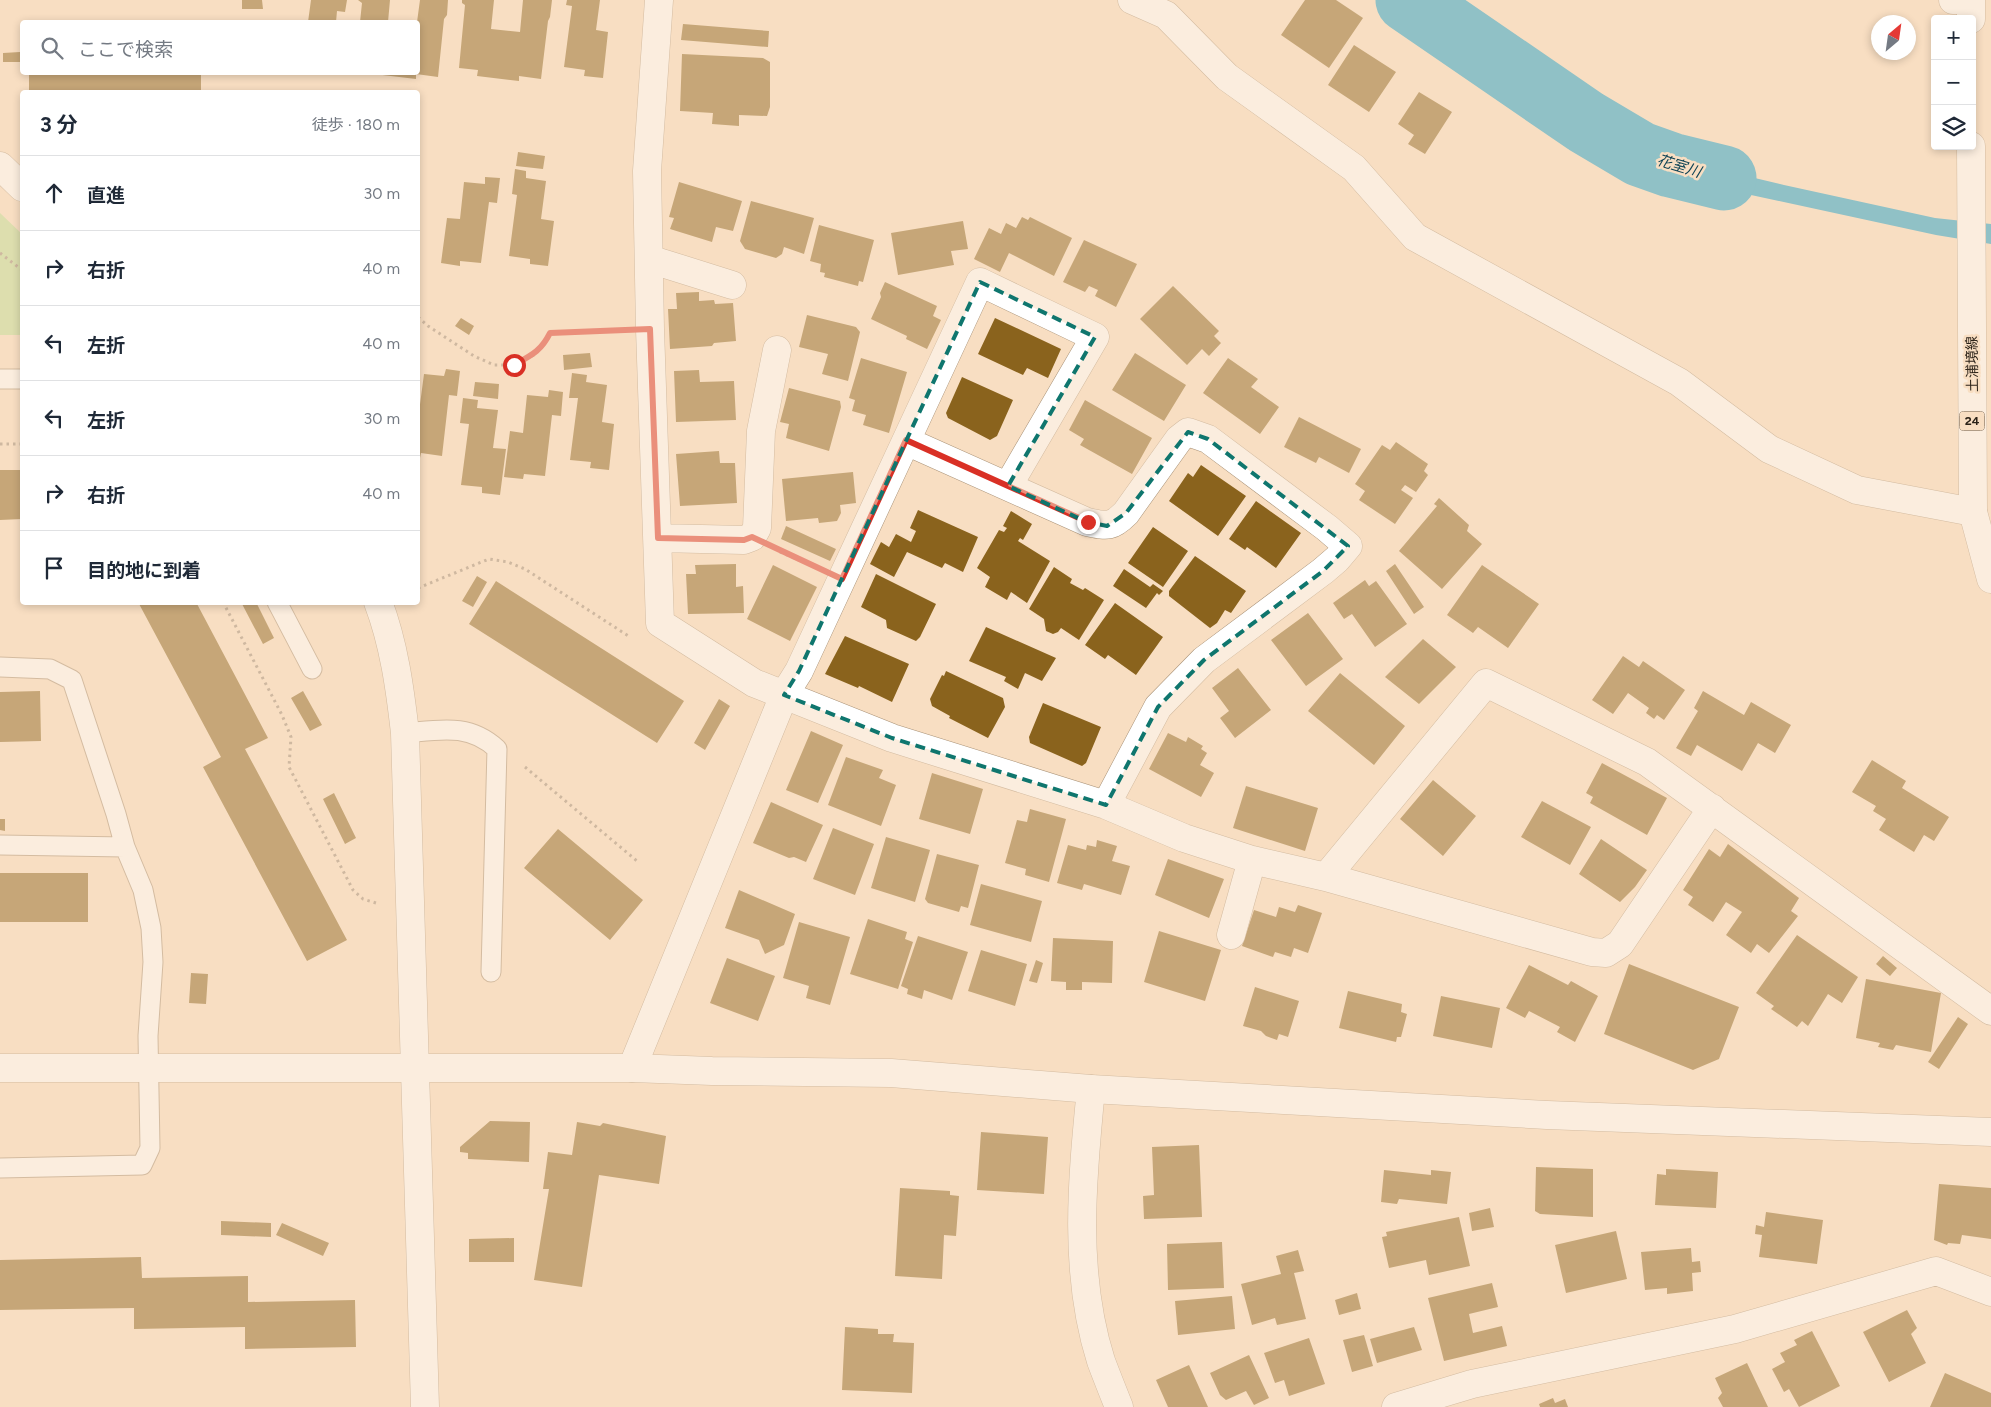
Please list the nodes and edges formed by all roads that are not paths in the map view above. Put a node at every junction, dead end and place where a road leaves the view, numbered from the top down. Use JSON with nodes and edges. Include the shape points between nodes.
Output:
{"nodes":[{"id":1,"x":659,"y":0,"type":"edge"},
{"id":2,"x":1132,"y":0,"type":"edge"},
{"id":3,"x":1953,"y":0,"type":"edge"},
{"id":4,"x":1970,"y":0,"type":"edge"},
{"id":5,"x":1171,"y":8,"type":"edge"},
{"id":6,"x":1971,"y":15,"type":"edge"},
{"id":7,"x":1971,"y":150,"type":"edge"},
{"id":8,"x":0,"y":166,"type":"edge"},
{"id":9,"x":20,"y":185,"type":"edge"},
{"id":10,"x":649,"y":259,"type":"junction"},
{"id":11,"x":732,"y":285,"type":"dead end"},
{"id":12,"x":777,"y":350,"type":"dead end"},
{"id":13,"x":0,"y":379,"type":"edge"},
{"id":14,"x":20,"y":379,"type":"edge"},
{"id":15,"x":906,"y":440,"type":"junction"},
{"id":16,"x":1008,"y":486,"type":"junction"},
{"id":17,"x":1973,"y":512,"type":"junction"},
{"id":18,"x":658,"y":538,"type":"junction"},
{"id":19,"x":1991,"y":580,"type":"edge"},
{"id":20,"x":280,"y":605,"type":"edge"},
{"id":21,"x":379,"y":605,"type":"edge"},
{"id":22,"x":0,"y":667,"type":"edge"},
{"id":23,"x":312,"y":669,"type":"dead end"},
{"id":24,"x":784,"y":695,"type":"junction"},
{"id":25,"x":405,"y":733,"type":"junction"},
{"id":26,"x":1106,"y":805,"type":"junction"},
{"id":27,"x":1712,"y":808,"type":"junction"},
{"id":28,"x":0,"y":846,"type":"edge"},
{"id":29,"x":125,"y":847,"type":"junction"},
{"id":30,"x":1252,"y":860,"type":"junction"},
{"id":31,"x":1326,"y":877,"type":"junction"},
{"id":32,"x":1231,"y":936,"type":"dead end"},
{"id":33,"x":491,"y":972,"type":"dead end"},
{"id":34,"x":1991,"y":1011,"type":"edge"},
{"id":35,"x":0,"y":1068,"type":"edge"},
{"id":36,"x":149,"y":1068,"type":"junction"},
{"id":37,"x":414,"y":1068,"type":"junction"},
{"id":38,"x":632,"y":1068,"type":"junction"},
{"id":39,"x":1091,"y":1089,"type":"junction"},
{"id":40,"x":1991,"y":1132,"type":"edge"},
{"id":41,"x":0,"y":1168,"type":"edge"},
{"id":42,"x":1991,"y":1292,"type":"edge"},
{"id":43,"x":425,"y":1407,"type":"edge"},
{"id":44,"x":1119,"y":1407,"type":"edge"},
{"id":45,"x":1396,"y":1407,"type":"edge"}],
"edges":[{"from":1,"to":10,"type":"street","via":[[647,171]]},
{"from":2,"to":5,"type":"street"},
{"from":3,"to":4,"type":"street"},
{"from":4,"to":6,"type":"street"},
{"from":5,"to":17,"type":"street","via":[[1227,78],[1354,168],[1415,237],[1679,382],[1769,449],[1857,490]]},
{"from":7,"to":17,"type":"street","name":"土浦境線","number":"24"},
{"from":8,"to":9,"type":"street"},
{"from":10,"to":11,"type":"street"},
{"from":10,"to":18,"type":"street"},
{"from":12,"to":18,"type":"street","via":[[761,432],[757,528],[752,537],[744,540]]},
{"from":13,"to":14,"type":"lane"},
{"from":15,"to":16,"type":"street"},
{"from":15,"to":16,"type":"street","via":[[980,282],[1095,338]]},
{"from":15,"to":24,"type":"street","via":[[799,671]]},
{"from":16,"to":26,"type":"street","via":[[1088,522],[1107,526],[1116,523],[1126,513],[1179,438],[1188,432],[1208,440],[1348,546],[1323,571],[1204,660],[1158,707]]},
{"from":17,"to":19,"type":"street","name":"土浦境線","number":"24"},
{"from":18,"to":24,"type":"street","via":[[660,623],[754,683]]},
{"from":20,"to":23,"type":"lane"},
{"from":21,"to":25,"type":"street","via":[[390,636]]},
{"from":22,"to":29,"type":"lane","via":[[50,669],[72,680]]},
{"from":24,"to":26,"type":"street","via":[[892,738]]},
{"from":24,"to":38,"type":"street"},
{"from":25,"to":33,"type":"lane","via":[[461,729],[474,733],[497,749]]},
{"from":25,"to":37,"type":"street"},
{"from":26,"to":30,"type":"street","via":[[1184,838]]},
{"from":27,"to":31,"type":"street","via":[[1620,944],[1606,953],[1592,952]]},
{"from":27,"to":31,"type":"street","via":[[1648,762],[1486,683]]},
{"from":27,"to":34,"type":"street"},
{"from":28,"to":29,"type":"lane"},
{"from":29,"to":36,"type":"lane","via":[[143,890],[151,928]]},
{"from":30,"to":31,"type":"street"},
{"from":30,"to":32,"type":"street"},
{"from":35,"to":36,"type":"street"},
{"from":36,"to":37,"type":"street"},
{"from":36,"to":41,"type":"lane","via":[[150,1148],[142,1165]]},
{"from":37,"to":38,"type":"street"},
{"from":37,"to":43,"type":"street"},
{"from":38,"to":39,"type":"street","via":[[891,1073]]},
{"from":39,"to":40,"type":"street","via":[[1547,1115]]},
{"from":39,"to":44,"type":"street","via":[[1081,1238],[1090,1310],[1101,1360]]},
{"from":42,"to":45,"type":"street","via":[[1936,1271],[1734,1330],[1472,1384]]}]}
